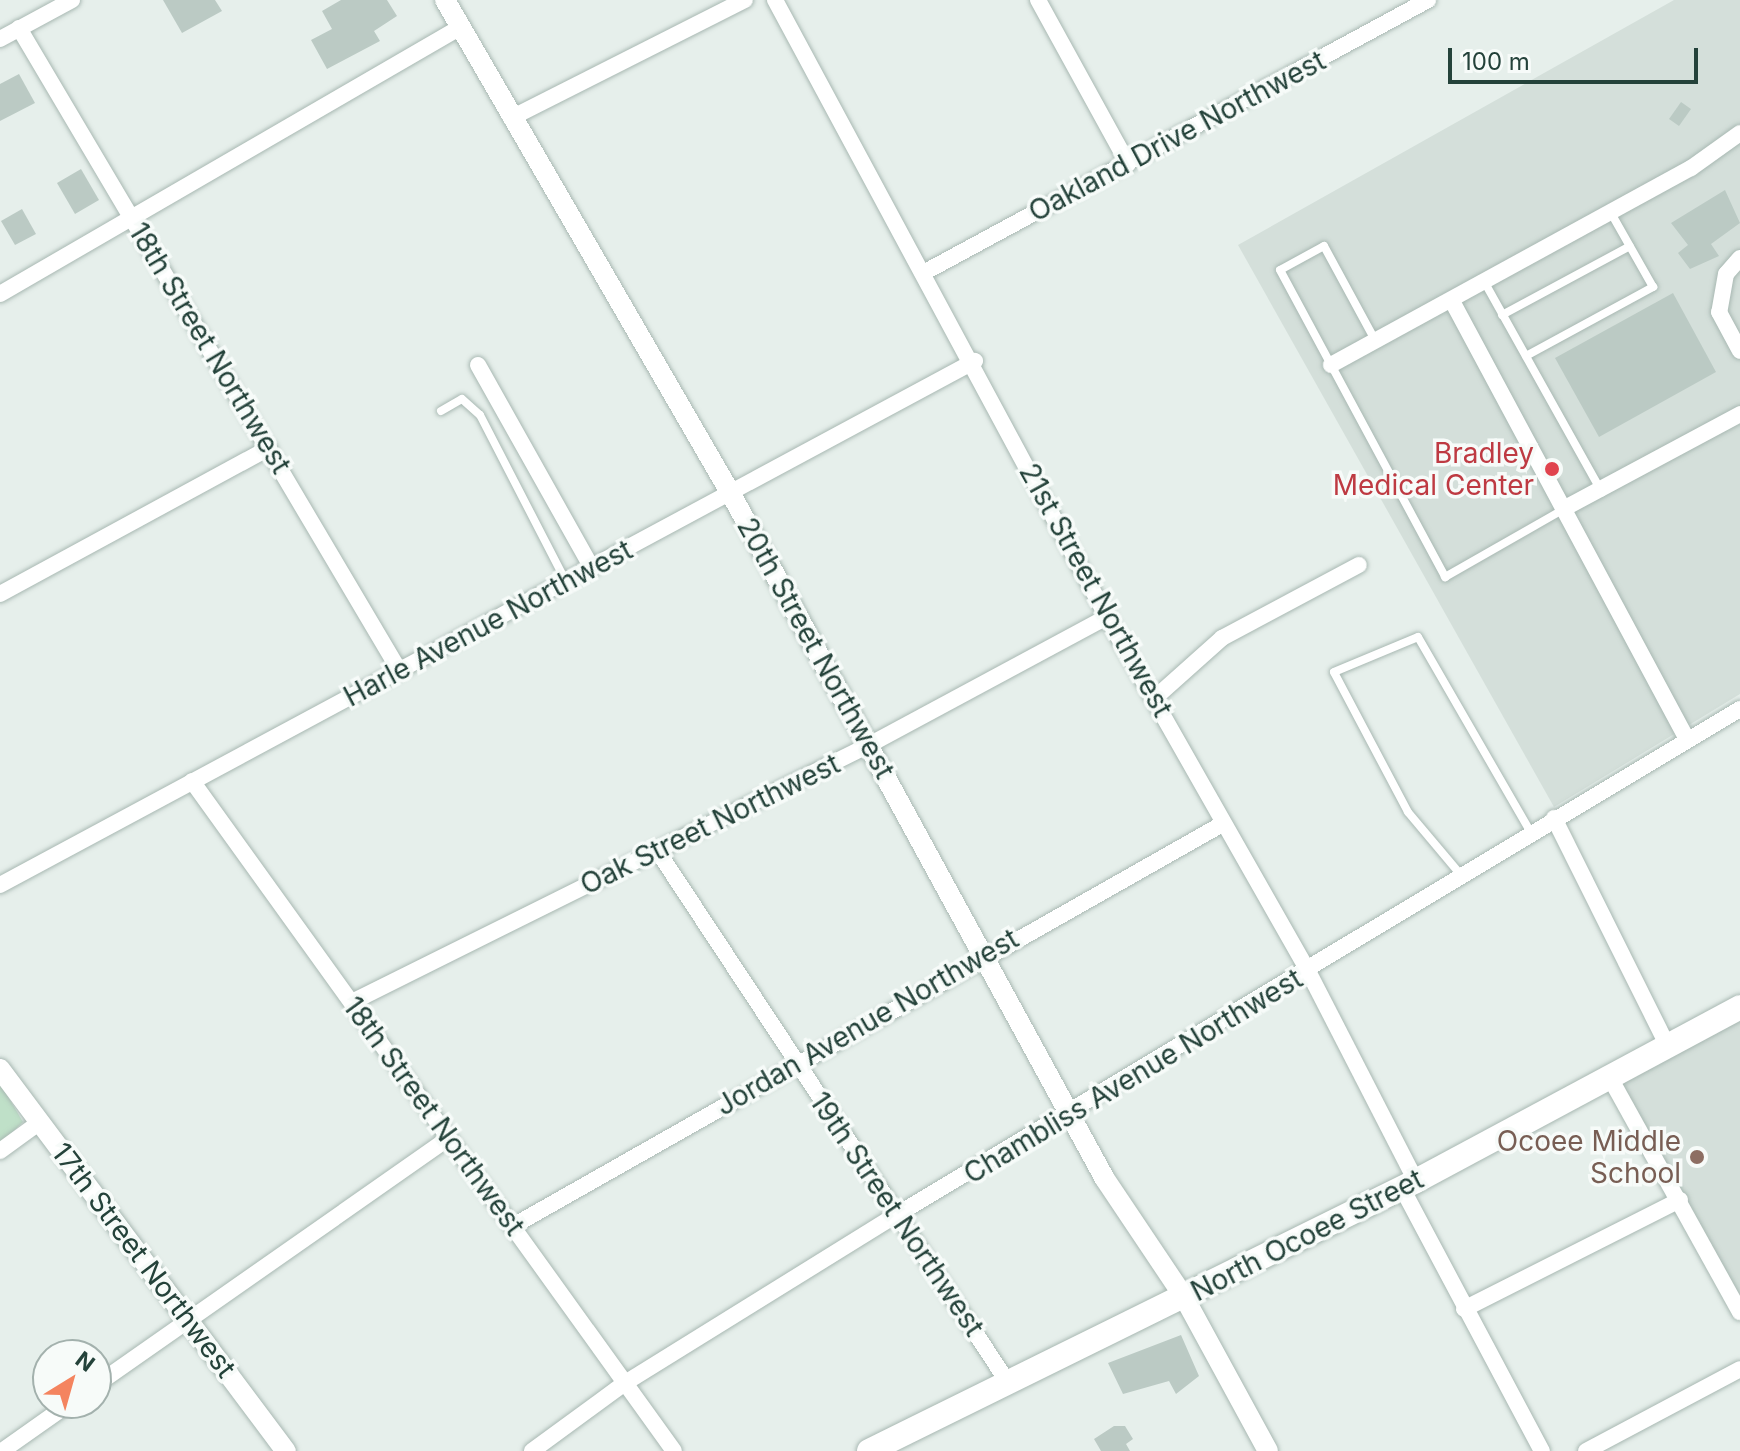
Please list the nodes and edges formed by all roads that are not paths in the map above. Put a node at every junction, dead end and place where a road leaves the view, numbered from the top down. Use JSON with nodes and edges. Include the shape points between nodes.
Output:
{"nodes":[{"id":1,"x":72,"y":0,"type":"edge"},
{"id":2,"x":445,"y":0,"type":"edge"},
{"id":3,"x":745,"y":0,"type":"edge"},
{"id":4,"x":775,"y":0,"type":"edge"},
{"id":5,"x":1038,"y":0,"type":"edge"},
{"id":6,"x":1428,"y":0,"type":"edge"},
{"id":7,"x":19,"y":28,"type":"junction"},
{"id":8,"x":459,"y":28,"type":"junction"},
{"id":9,"x":0,"y":39,"type":"edge"},
{"id":10,"x":511,"y":118,"type":"junction"},
{"id":11,"x":1740,"y":133,"type":"edge"},
{"id":12,"x":1128,"y":164,"type":"junction"},
{"id":13,"x":1611,"y":213,"type":"junction"},
{"id":14,"x":134,"y":219,"type":"junction"},
{"id":15,"x":1630,"y":246,"type":"junction"},
{"id":16,"x":1740,"y":258,"type":"edge"},
{"id":17,"x":925,"y":272,"type":"junction"},
{"id":18,"x":1485,"y":283,"type":"junction"},
{"id":19,"x":0,"y":294,"type":"edge"},
{"id":20,"x":1452,"y":301,"type":"junction"},
{"id":21,"x":1502,"y":315,"type":"junction"},
{"id":22,"x":1376,"y":341,"type":"junction"},
{"id":23,"x":1740,"y":351,"type":"edge"},
{"id":24,"x":1526,"y":356,"type":"junction"},
{"id":25,"x":975,"y":361,"type":"junction"},
{"id":26,"x":478,"y":365,"type":"dead end"},
{"id":27,"x":1331,"y":365,"type":"junction"},
{"id":28,"x":441,"y":411,"type":"dead end"},
{"id":29,"x":1740,"y":414,"type":"edge"},
{"id":30,"x":269,"y":448,"type":"junction"},
{"id":31,"x":731,"y":494,"type":"junction"},
{"id":32,"x":1603,"y":494,"type":"junction"},
{"id":33,"x":1565,"y":508,"type":"junction"},
{"id":34,"x":1359,"y":565,"type":"dead end"},
{"id":35,"x":592,"y":568,"type":"junction"},
{"id":36,"x":566,"y":581,"type":"junction"},
{"id":37,"x":0,"y":594,"type":"edge"},
{"id":38,"x":1107,"y":617,"type":"junction"},
{"id":39,"x":399,"y":670,"type":"junction"},
{"id":40,"x":1156,"y":697,"type":"junction"},
{"id":41,"x":1740,"y":709,"type":"edge"},
{"id":42,"x":1687,"y":740,"type":"junction"},
{"id":43,"x":869,"y":745,"type":"junction"},
{"id":44,"x":192,"y":781,"type":"junction"},
{"id":45,"x":1554,"y":818,"type":"junction"},
{"id":46,"x":1224,"y":823,"type":"junction"},
{"id":47,"x":1531,"y":833,"type":"junction"},
{"id":48,"x":657,"y":850,"type":"junction"},
{"id":49,"x":1462,"y":876,"type":"junction"},
{"id":50,"x":0,"y":885,"type":"edge"},
{"id":51,"x":984,"y":954,"type":"junction"},
{"id":52,"x":1308,"y":971,"type":"junction"},
{"id":53,"x":352,"y":1002,"type":"junction"},
{"id":54,"x":1740,"y":1007,"type":"edge"},
{"id":55,"x":1667,"y":1045,"type":"junction"},
{"id":56,"x":796,"y":1062,"type":"junction"},
{"id":57,"x":0,"y":1069,"type":"edge"},
{"id":58,"x":1609,"y":1076,"type":"junction"},
{"id":59,"x":1072,"y":1116,"type":"junction"},
{"id":60,"x":40,"y":1122,"type":"junction"},
{"id":61,"x":449,"y":1138,"type":"junction"},
{"id":62,"x":0,"y":1151,"type":"edge"},
{"id":63,"x":1409,"y":1185,"type":"junction"},
{"id":64,"x":1680,"y":1200,"type":"junction"},
{"id":65,"x":898,"y":1214,"type":"junction"},
{"id":66,"x":513,"y":1226,"type":"junction"},
{"id":67,"x":1184,"y":1297,"type":"junction"},
{"id":68,"x":1464,"y":1309,"type":"junction"},
{"id":69,"x":1740,"y":1312,"type":"edge"},
{"id":70,"x":190,"y":1318,"type":"junction"},
{"id":71,"x":1740,"y":1369,"type":"edge"},
{"id":72,"x":112,"y":1374,"type":"edge"},
{"id":73,"x":1005,"y":1378,"type":"junction"},
{"id":74,"x":625,"y":1383,"type":"junction"},
{"id":75,"x":47,"y":1419,"type":"edge"},
{"id":76,"x":2,"y":1451,"type":"edge"},
{"id":77,"x":286,"y":1451,"type":"edge"},
{"id":78,"x":532,"y":1451,"type":"edge"},
{"id":79,"x":674,"y":1451,"type":"edge"},
{"id":80,"x":869,"y":1451,"type":"edge"},
{"id":81,"x":1268,"y":1451,"type":"edge"},
{"id":82,"x":1542,"y":1451,"type":"edge"},
{"id":83,"x":1586,"y":1451,"type":"edge"}],
"edges":[{"from":1,"to":7,"type":"street"},
{"from":2,"to":8,"type":"street","name":"20th Street Northwest"},
{"from":3,"to":10,"type":"street"},
{"from":4,"to":17,"type":"street","name":"21st Street Northwest"},
{"from":5,"to":12,"type":"street"},
{"from":6,"to":12,"type":"street","name":"Oakland Drive Northwest"},
{"from":7,"to":9,"type":"street"},
{"from":7,"to":14,"type":"street","name":"18th Street Northwest"},
{"from":8,"to":10,"type":"street","name":"20th Street Northwest"},
{"from":8,"to":14,"type":"street"},
{"from":10,"to":31,"type":"street","name":"20th Street Northwest"},
{"from":11,"to":13,"type":"street"},
{"from":12,"to":17,"type":"street","name":"Oakland Drive Northwest"},
{"from":13,"to":15,"type":"lane"},
{"from":13,"to":18,"type":"street"},
{"from":14,"to":19,"type":"street"},
{"from":14,"to":30,"type":"street","name":"18th Street Northwest"},
{"from":15,"to":21,"type":"lane"},
{"from":15,"to":24,"type":"lane","via":[[1653,287]]},
{"from":16,"to":23,"type":"street","via":[[1726,274],[1719,312]]},
{"from":17,"to":25,"type":"street","name":"21st Street Northwest"},
{"from":18,"to":20,"type":"street"},
{"from":18,"to":21,"type":"lane"},
{"from":20,"to":22,"type":"street"},
{"from":20,"to":33,"type":"street"},
{"from":21,"to":24,"type":"lane"},
{"from":22,"to":27,"type":"street"},
{"from":22,"to":27,"type":"lane","via":[[1324,246],[1280,270]]},
{"from":24,"to":32,"type":"lane"},
{"from":25,"to":31,"type":"street","name":"Harle Avenue Northwest"},
{"from":25,"to":38,"type":"street","name":"21st Street Northwest"},
{"from":26,"to":35,"type":"street"},
{"from":27,"to":33,"type":"lane","via":[[1445,577]]},
{"from":28,"to":36,"type":"lane","via":[[462,399],[480,415],[498,463]]},
{"from":29,"to":32,"type":"street"},
{"from":30,"to":37,"type":"street"},
{"from":30,"to":39,"type":"street","name":"18th Street Northwest"},
{"from":31,"to":35,"type":"street","name":"Harle Avenue Northwest"},
{"from":31,"to":43,"type":"street","name":"20th Street Northwest"},
{"from":32,"to":33,"type":"street"},
{"from":33,"to":42,"type":"street"},
{"from":34,"to":40,"type":"street","via":[[1222,638]]},
{"from":35,"to":36,"type":"street","name":"Harle Avenue Northwest"},
{"from":36,"to":39,"type":"street","name":"Harle Avenue Northwest"},
{"from":38,"to":40,"type":"street","name":"21st Street Northwest"},
{"from":38,"to":43,"type":"street","name":"Oak Street Northwest"},
{"from":39,"to":44,"type":"street","name":"Harle Avenue Northwest"},
{"from":40,"to":46,"type":"street","name":"21st Street Northwest"},
{"from":41,"to":42,"type":"street","name":"Chambliss Avenue Northwest"},
{"from":42,"to":45,"type":"street","name":"Chambliss Avenue Northwest"},
{"from":43,"to":48,"type":"street","name":"Oak Street Northwest"},
{"from":43,"to":51,"type":"street","name":"20th Street Northwest"},
{"from":44,"to":50,"type":"street","name":"Harle Avenue Northwest"},
{"from":44,"to":53,"type":"street","name":"18th Street Northwest"},
{"from":45,"to":47,"type":"street","name":"Chambliss Avenue Northwest"},
{"from":45,"to":55,"type":"street"},
{"from":46,"to":51,"type":"street","name":"Jordan Avenue Northwest"},
{"from":46,"to":52,"type":"street","name":"21st Street Northwest"},
{"from":47,"to":49,"type":"street","name":"Chambliss Avenue Northwest"},
{"from":47,"to":49,"type":"lane","via":[[1418,637],[1334,672],[1408,812]]},
{"from":48,"to":53,"type":"street","name":"Oak Street Northwest"},
{"from":48,"to":56,"type":"street","name":"19th Street Northwest"},
{"from":49,"to":52,"type":"street","name":"Chambliss Avenue Northwest"},
{"from":51,"to":56,"type":"street","name":"Jordan Avenue Northwest"},
{"from":51,"to":59,"type":"street","name":"20th Street Northwest"},
{"from":52,"to":59,"type":"street","name":"Chambliss Avenue Northwest"},
{"from":52,"to":63,"type":"street","name":"21st Street Northwest"},
{"from":53,"to":61,"type":"street","name":"18th Street Northwest"},
{"from":54,"to":55,"type":"main road","name":"North Ocoee Street"},
{"from":55,"to":58,"type":"main road","name":"North Ocoee Street"},
{"from":56,"to":65,"type":"street","name":"19th Street Northwest"},
{"from":56,"to":66,"type":"street","name":"Jordan Avenue Northwest"},
{"from":57,"to":60,"type":"street","name":"17th Street Northwest"},
{"from":58,"to":63,"type":"main road","name":"North Ocoee Street"},
{"from":58,"to":64,"type":"street"},
{"from":59,"to":65,"type":"street","name":"Chambliss Avenue Northwest"},
{"from":59,"to":67,"type":"street","name":"20th Street Northwest","via":[[1131,1223]]},
{"from":60,"to":62,"type":"street"},
{"from":60,"to":70,"type":"street","name":"17th Street Northwest"},
{"from":61,"to":66,"type":"street","name":"18th Street Northwest"},
{"from":61,"to":70,"type":"street"},
{"from":63,"to":67,"type":"main road","name":"North Ocoee Street"},
{"from":63,"to":68,"type":"street","name":"21st Street Northwest"},
{"from":64,"to":68,"type":"street"},
{"from":64,"to":69,"type":"street"},
{"from":65,"to":73,"type":"street","name":"19th Street Northwest"},
{"from":65,"to":74,"type":"street","name":"Chambliss Avenue Northwest"},
{"from":66,"to":74,"type":"street","name":"18th Street Northwest"},
{"from":67,"to":73,"type":"main road","name":"North Ocoee Street"},
{"from":67,"to":81,"type":"street","name":"20th Street Northwest"},
{"from":68,"to":82,"type":"street","name":"21st Street Northwest"},
{"from":70,"to":72,"type":"street"},
{"from":70,"to":77,"type":"street","name":"17th Street Northwest"},
{"from":71,"to":83,"type":"street"},
{"from":73,"to":80,"type":"main road","name":"North Ocoee Street"},
{"from":74,"to":78,"type":"street","name":"Chambliss Avenue Northwest"},
{"from":74,"to":79,"type":"street","name":"18th Street Northwest"},
{"from":75,"to":76,"type":"street"}]}
